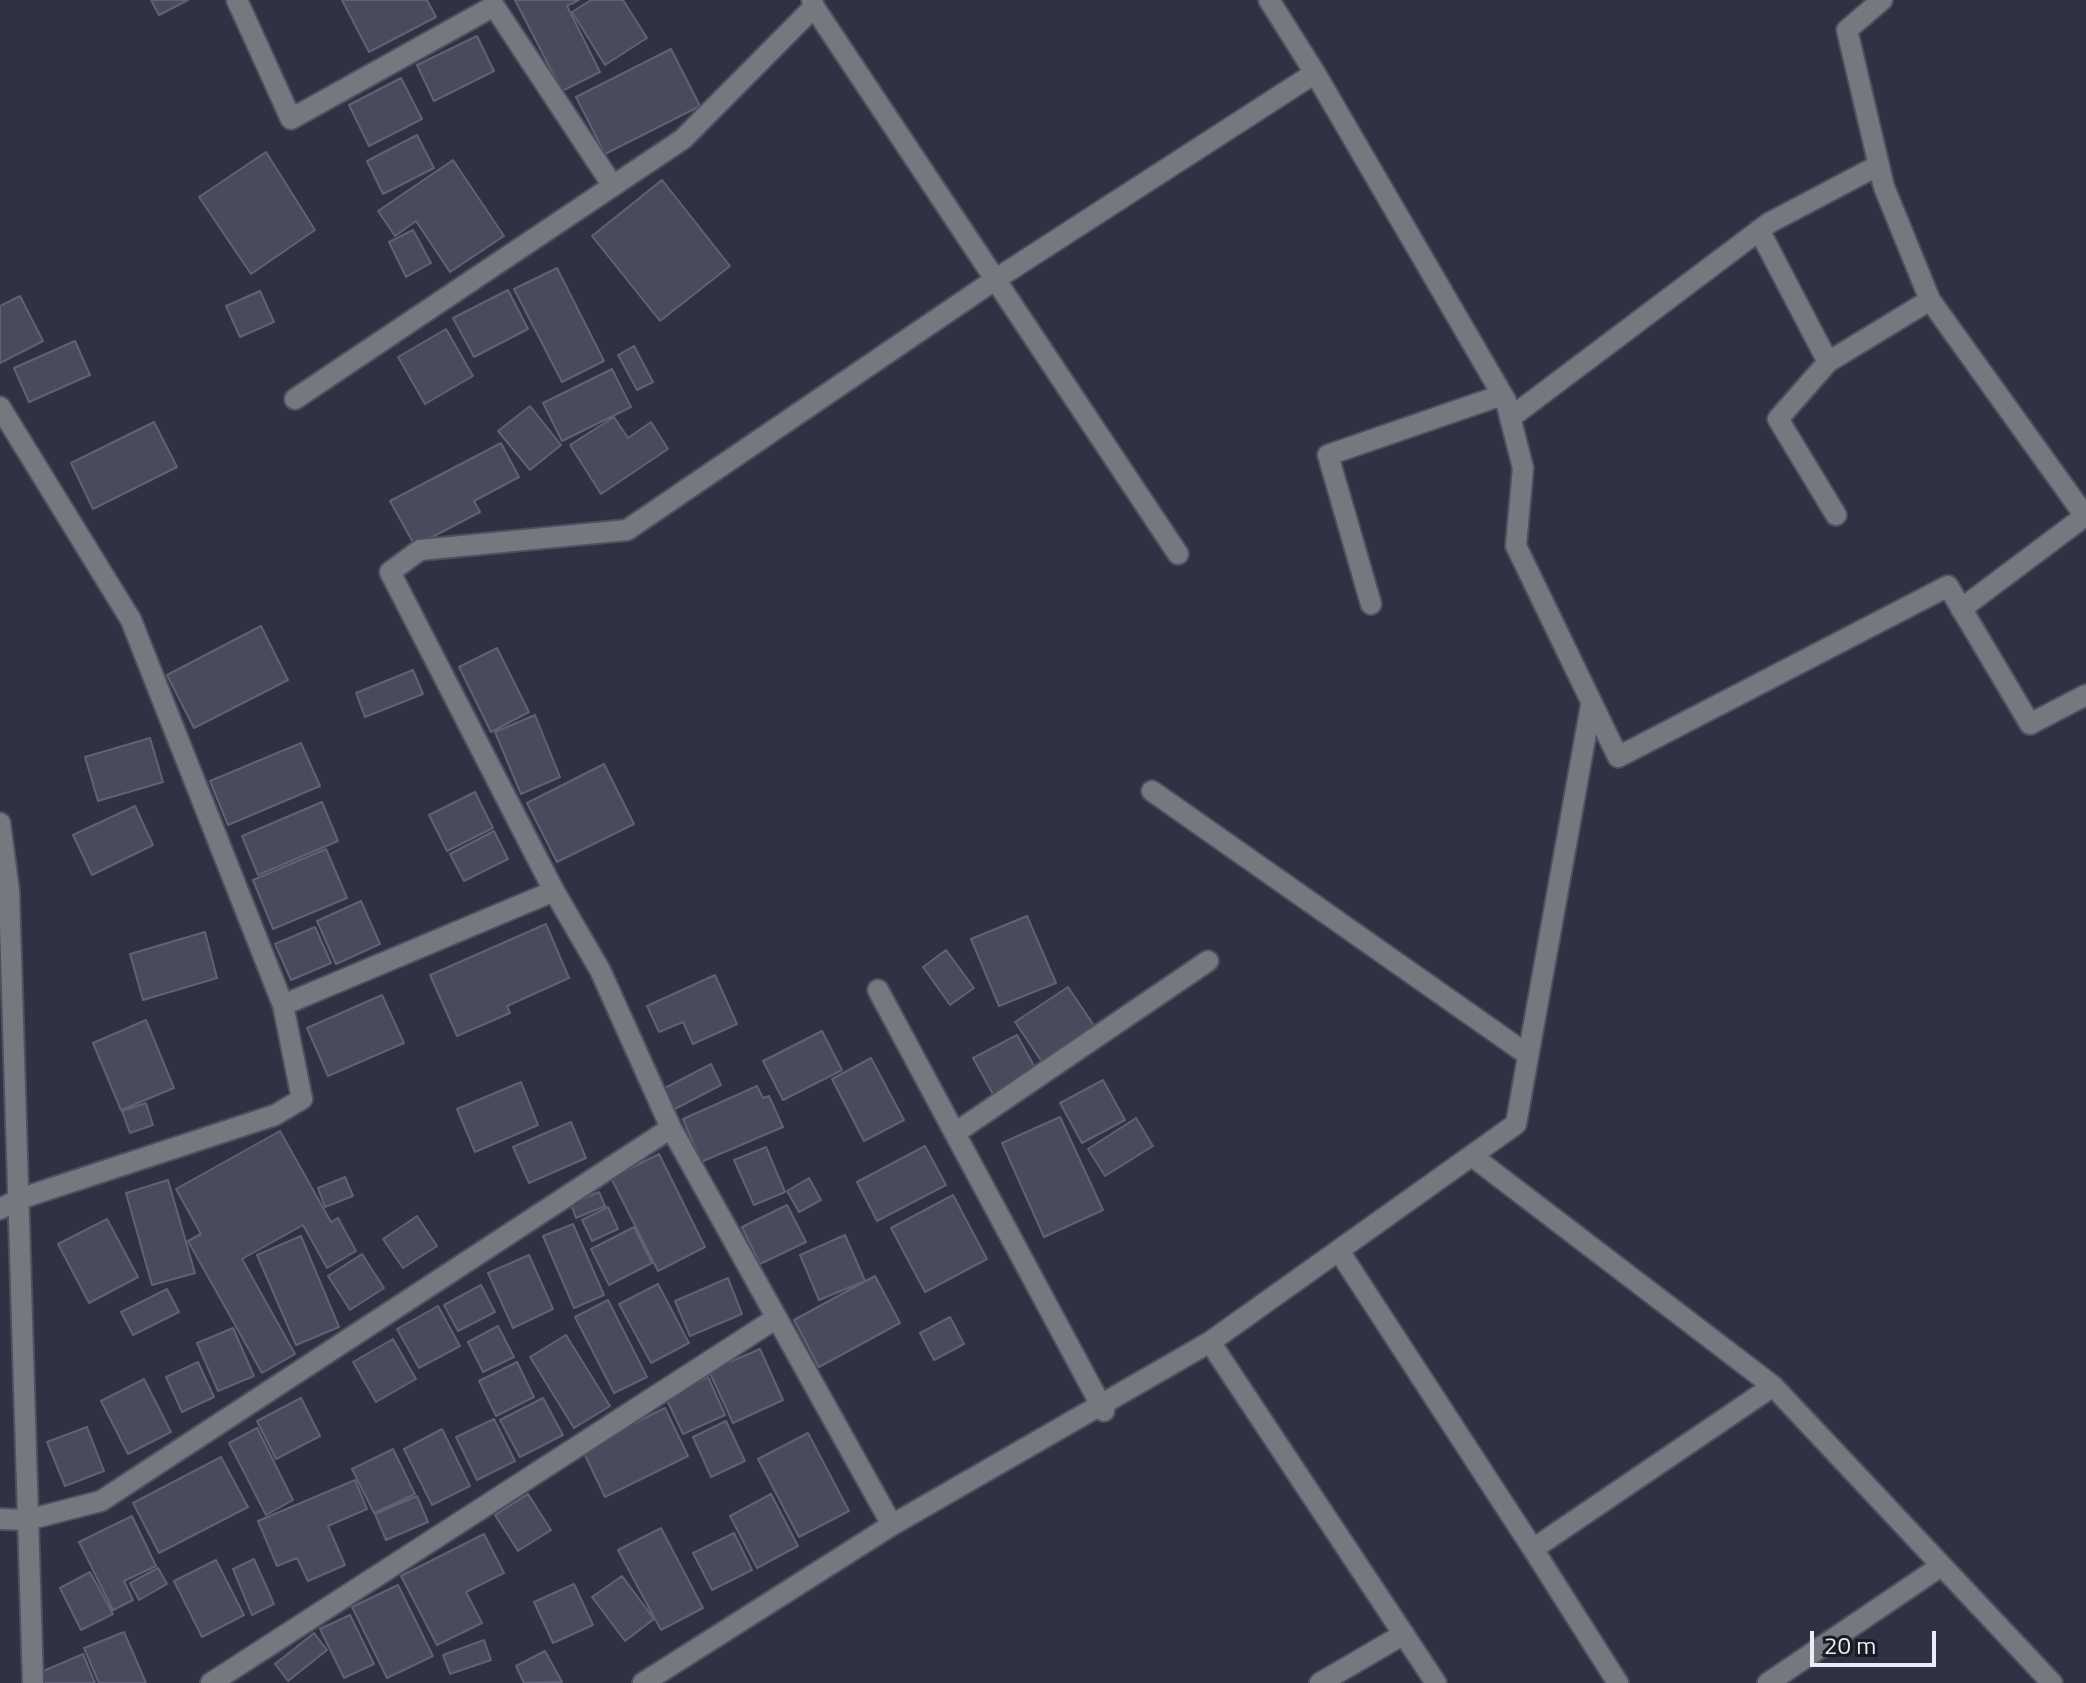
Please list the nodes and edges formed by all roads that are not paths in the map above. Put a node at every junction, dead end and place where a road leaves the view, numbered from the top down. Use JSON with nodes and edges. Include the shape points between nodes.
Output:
{"nodes":[{"id":1,"x":237,"y":0,"type":"edge"},
{"id":2,"x":1269,"y":0,"type":"edge"},
{"id":3,"x":1882,"y":0,"type":"edge"},
{"id":4,"x":813,"y":3,"type":"edge"},
{"id":5,"x":1315,"y":73,"type":"junction"},
{"id":6,"x":1879,"y":165,"type":"junction"},
{"id":7,"x":613,"y":186,"type":"junction"},
{"id":8,"x":1759,"y":230,"type":"junction"},
{"id":9,"x":996,"y":279,"type":"junction"},
{"id":10,"x":1930,"y":300,"type":"junction"},
{"id":11,"x":1828,"y":362,"type":"junction"},
{"id":12,"x":1502,"y":395,"type":"junction"},
{"id":13,"x":295,"y":399,"type":"dead end"},
{"id":14,"x":0,"y":407,"type":"edge"},
{"id":15,"x":1510,"y":418,"type":"junction"},
{"id":16,"x":1836,"y":515,"type":"dead end"},
{"id":17,"x":1178,"y":554,"type":"dead end"},
{"id":18,"x":1371,"y":604,"type":"dead end"},
{"id":19,"x":1961,"y":609,"type":"junction"},
{"id":20,"x":2086,"y":695,"type":"edge"},
{"id":21,"x":1591,"y":705,"type":"junction"},
{"id":22,"x":1152,"y":791,"type":"dead end"},
{"id":23,"x":0,"y":823,"type":"edge"},
{"id":24,"x":554,"y":891,"type":"junction"},
{"id":25,"x":5,"y":893,"type":"edge"},
{"id":26,"x":1208,"y":961,"type":"dead end"},
{"id":27,"x":878,"y":990,"type":"dead end"},
{"id":28,"x":283,"y":1005,"type":"junction"},
{"id":29,"x":1528,"y":1055,"type":"junction"},
{"id":30,"x":671,"y":1128,"type":"junction"},
{"id":31,"x":955,"y":1133,"type":"junction"},
{"id":32,"x":1472,"y":1156,"type":"junction"},
{"id":33,"x":19,"y":1199,"type":"junction"},
{"id":34,"x":0,"y":1209,"type":"edge"},
{"id":35,"x":1339,"y":1251,"type":"junction"},
{"id":36,"x":775,"y":1319,"type":"junction"},
{"id":37,"x":1210,"y":1342,"type":"junction"},
{"id":38,"x":1773,"y":1386,"type":"junction"},
{"id":39,"x":1102,"y":1408,"type":"junction"},
{"id":40,"x":0,"y":1519,"type":"edge"},
{"id":41,"x":27,"y":1520,"type":"junction"},
{"id":42,"x":892,"y":1525,"type":"junction"},
{"id":43,"x":1533,"y":1549,"type":"junction"},
{"id":44,"x":1941,"y":1566,"type":"junction"},
{"id":45,"x":1404,"y":1634,"type":"junction"},
{"id":46,"x":33,"y":1683,"type":"edge"},
{"id":47,"x":211,"y":1683,"type":"edge"},
{"id":48,"x":643,"y":1683,"type":"edge"},
{"id":49,"x":1320,"y":1683,"type":"edge"},
{"id":50,"x":1436,"y":1683,"type":"edge"},
{"id":51,"x":1618,"y":1683,"type":"edge"},
{"id":52,"x":1768,"y":1683,"type":"edge"},
{"id":53,"x":2052,"y":1683,"type":"edge"}],
"edges":[{"from":1,"to":7,"type":"street","via":[[291,119],[494,6]]},
{"from":2,"to":5,"type":"street"},
{"from":3,"to":6,"type":"street","via":[[1847,30]]},
{"from":4,"to":7,"type":"street","via":[[683,139]]},
{"from":4,"to":9,"type":"street"},
{"from":5,"to":9,"type":"street"},
{"from":5,"to":12,"type":"street"},
{"from":6,"to":8,"type":"street"},
{"from":6,"to":10,"type":"street"},
{"from":7,"to":13,"type":"street"},
{"from":8,"to":11,"type":"street"},
{"from":8,"to":15,"type":"street"},
{"from":9,"to":17,"type":"street"},
{"from":9,"to":24,"type":"street","via":[[627,530],[420,550],[390,572]]},
{"from":10,"to":11,"type":"street"},
{"from":10,"to":19,"type":"street","via":[[2085,516]]},
{"from":11,"to":16,"type":"street","via":[[1778,419]]},
{"from":12,"to":15,"type":"street"},
{"from":12,"to":18,"type":"street","via":[[1328,455]]},
{"from":14,"to":28,"type":"street","via":[[131,620]]},
{"from":15,"to":21,"type":"street","via":[[1523,468],[1516,546]]},
{"from":19,"to":20,"type":"street","via":[[2030,724]]},
{"from":19,"to":21,"type":"street","via":[[1948,586],[1618,757]]},
{"from":21,"to":29,"type":"street"},
{"from":22,"to":29,"type":"street"},
{"from":23,"to":25,"type":"street"},
{"from":24,"to":28,"type":"street"},
{"from":24,"to":30,"type":"street","via":[[600,970]]},
{"from":25,"to":33,"type":"street"},
{"from":26,"to":31,"type":"street"},
{"from":27,"to":31,"type":"street"},
{"from":28,"to":33,"type":"street","via":[[302,1099],[275,1115]]},
{"from":29,"to":32,"type":"street","via":[[1516,1124]]},
{"from":30,"to":36,"type":"street"},
{"from":30,"to":41,"type":"street","via":[[101,1501]]},
{"from":31,"to":39,"type":"street"},
{"from":32,"to":35,"type":"street"},
{"from":32,"to":38,"type":"street"},
{"from":33,"to":34,"type":"street"},
{"from":33,"to":41,"type":"street"},
{"from":35,"to":37,"type":"street"},
{"from":35,"to":43,"type":"street"},
{"from":36,"to":42,"type":"street"},
{"from":36,"to":47,"type":"street"},
{"from":37,"to":39,"type":"street"},
{"from":37,"to":45,"type":"street"},
{"from":38,"to":43,"type":"street"},
{"from":38,"to":44,"type":"street"},
{"from":39,"to":42,"type":"street"},
{"from":40,"to":41,"type":"street"},
{"from":41,"to":46,"type":"street"},
{"from":42,"to":48,"type":"street"},
{"from":43,"to":51,"type":"street"},
{"from":44,"to":52,"type":"street"},
{"from":44,"to":53,"type":"street"},
{"from":45,"to":49,"type":"street"},
{"from":45,"to":50,"type":"street"}]}
